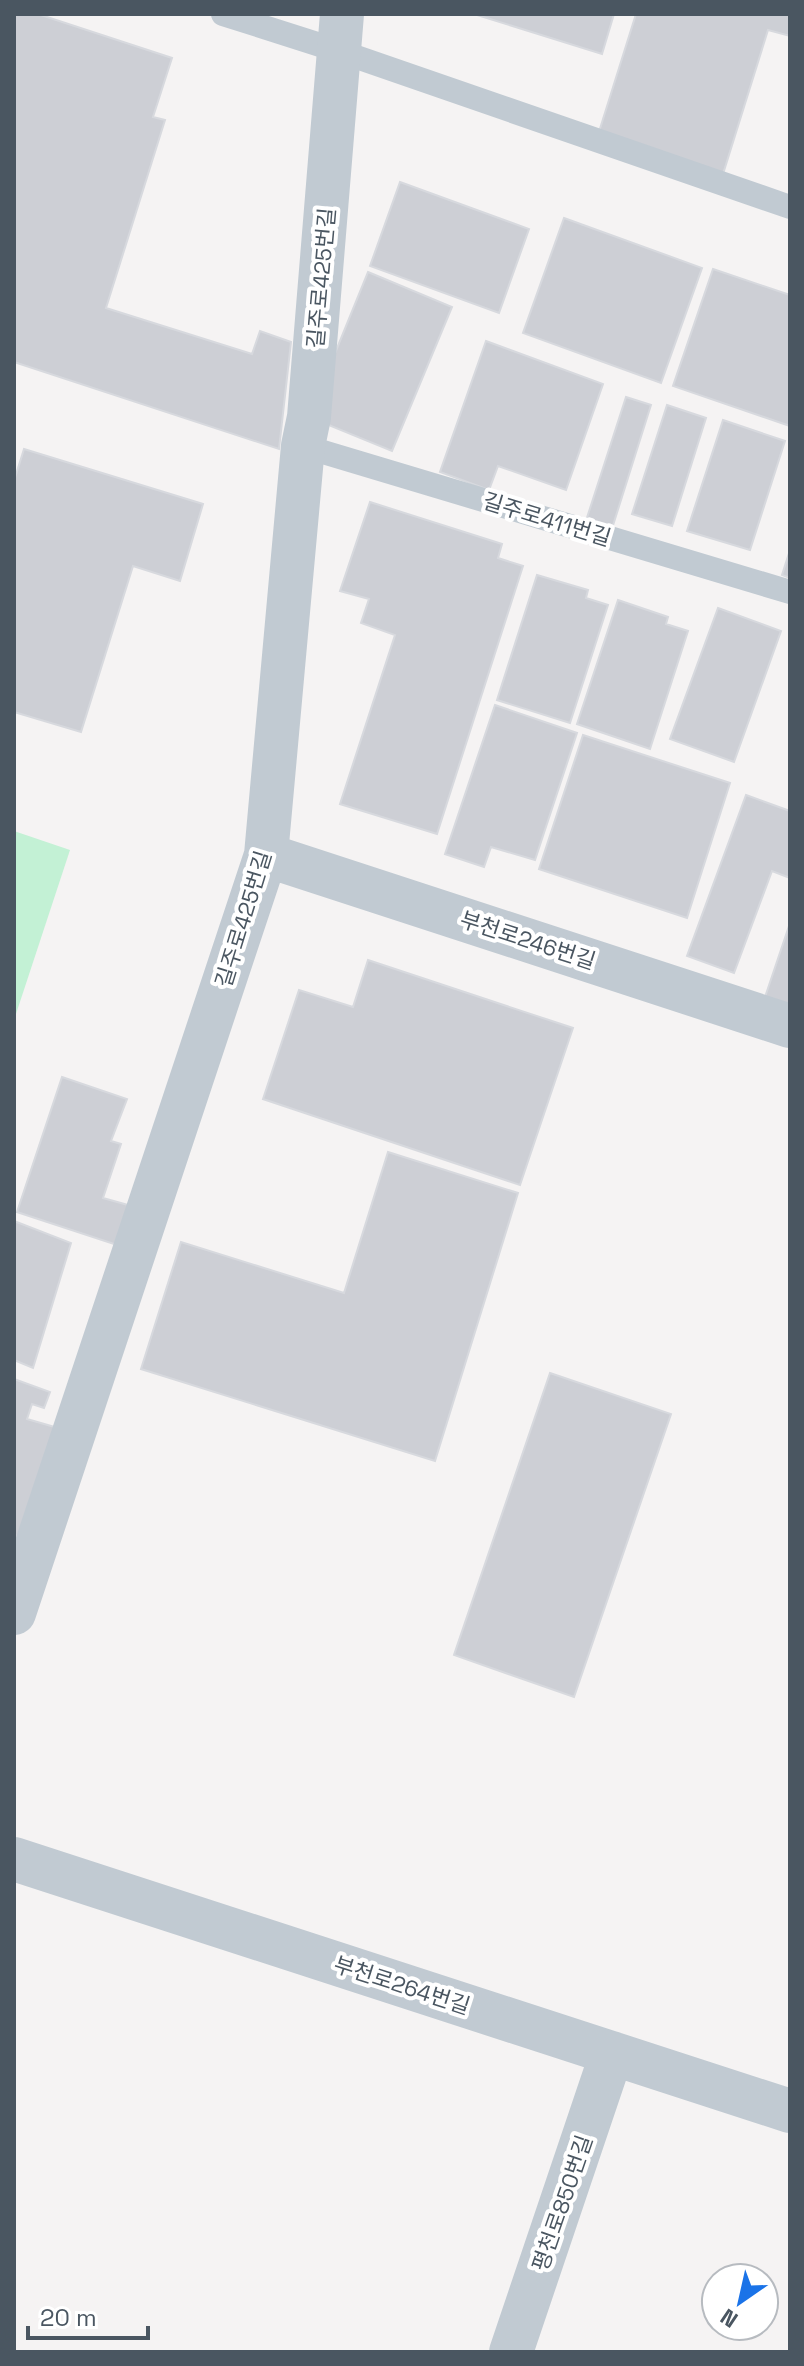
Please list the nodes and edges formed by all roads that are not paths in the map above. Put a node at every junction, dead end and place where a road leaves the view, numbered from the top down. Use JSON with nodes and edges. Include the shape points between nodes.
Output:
{"nodes":[{"id":1,"x":223,"y":14,"type":"edge"},
{"id":2,"x":340,"y":32,"type":"edge"},
{"id":3,"x":790,"y":207,"type":"edge"},
{"id":4,"x":303,"y":446,"type":"junction"},
{"id":5,"x":790,"y":592,"type":"edge"},
{"id":6,"x":266,"y":855,"type":"junction"},
{"id":7,"x":790,"y":1026,"type":"edge"},
{"id":8,"x":14,"y":1613,"type":"edge"},
{"id":9,"x":14,"y":1859,"type":"edge"},
{"id":10,"x":612,"y":2053,"type":"junction"},
{"id":11,"x":790,"y":2111,"type":"edge"},
{"id":12,"x":511,"y":2352,"type":"edge"}],
"edges":[{"from":1,"to":2,"type":"lane"},
{"from":2,"to":3,"type":"lane"},
{"from":2,"to":4,"type":"street","name":"길주로425번길"},
{"from":4,"to":5,"type":"lane","name":"길주로411번길"},
{"from":4,"to":6,"type":"street","name":"길주로425번길"},
{"from":6,"to":7,"type":"street","name":"부천로246번길"},
{"from":6,"to":8,"type":"street","name":"길주로425번길"},
{"from":9,"to":10,"type":"street","name":"부천로264번길"},
{"from":10,"to":11,"type":"street","name":"부천로264번길"},
{"from":10,"to":12,"type":"street","name":"평천로850번길"}]}
